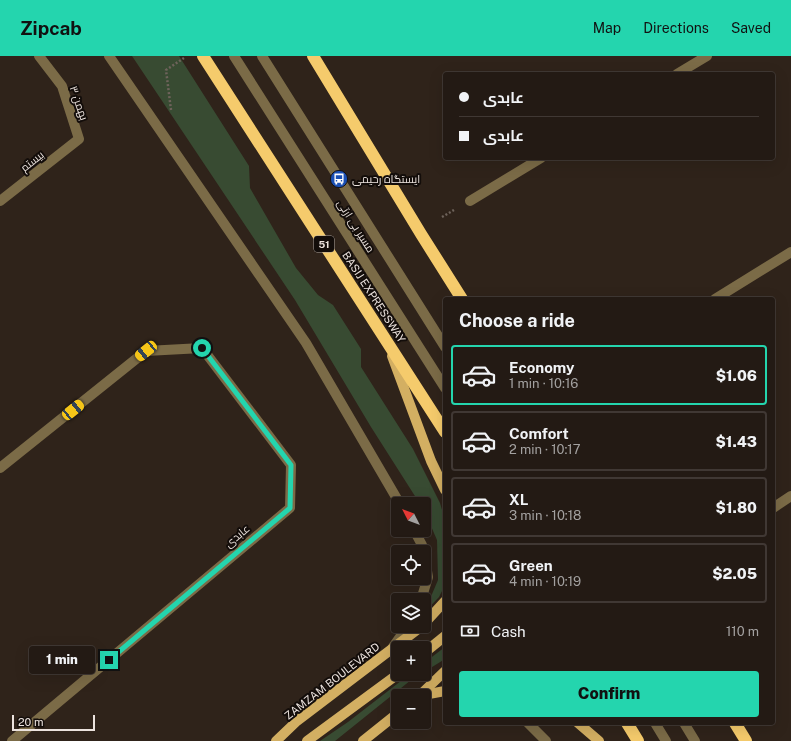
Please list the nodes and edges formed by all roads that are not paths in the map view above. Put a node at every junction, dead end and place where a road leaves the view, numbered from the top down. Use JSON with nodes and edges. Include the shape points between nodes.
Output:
{"nodes":[{"id":1,"x":40,"y":56,"type":"edge"},
{"id":2,"x":109,"y":56,"type":"edge"},
{"id":3,"x":203,"y":56,"type":"edge"},
{"id":4,"x":234,"y":56,"type":"edge"},
{"id":5,"x":262,"y":56,"type":"edge"},
{"id":6,"x":313,"y":56,"type":"edge"},
{"id":7,"x":707,"y":56,"type":"edge"},
{"id":8,"x":681,"y":72,"type":"edge"},
{"id":9,"x":79,"y":139,"type":"joint"},
{"id":10,"x":537,"y":160,"type":"edge"},
{"id":11,"x":470,"y":201,"type":"dead end"},
{"id":12,"x":0,"y":202,"type":"edge"},
{"id":13,"x":791,"y":252,"type":"edge"},
{"id":14,"x":461,"y":297,"type":"edge"},
{"id":15,"x":718,"y":297,"type":"edge"},
{"id":16,"x":386,"y":341,"type":"junction"},
{"id":17,"x":443,"y":344,"type":"edge"},
{"id":18,"x":443,"y":385,"type":"edge"},
{"id":19,"x":443,"y":429,"type":"edge"},
{"id":20,"x":0,"y":468,"type":"edge"},
{"id":21,"x":443,"y":486,"type":"edge"},
{"id":22,"x":791,"y":496,"type":"edge"},
{"id":23,"x":396,"y":497,"type":"edge"},
{"id":24,"x":775,"y":507,"type":"edge"},
{"id":25,"x":443,"y":603,"type":"edge"},
{"id":26,"x":431,"y":616,"type":"edge"},
{"id":27,"x":403,"y":633,"type":"edge"},
{"id":28,"x":413,"y":633,"type":"edge"},
{"id":29,"x":443,"y":638,"type":"edge"},
{"id":30,"x":431,"y":647,"type":"edge"},
{"id":31,"x":390,"y":651,"type":"junction"},
{"id":32,"x":443,"y":672,"type":"edge"},
{"id":33,"x":391,"y":679,"type":"edge"},
{"id":34,"x":425,"y":689,"type":"edge"},
{"id":35,"x":443,"y":691,"type":"edge"},
{"id":36,"x":431,"y":694,"type":"edge"},
{"id":37,"x":391,"y":719,"type":"edge"},
{"id":38,"x":530,"y":725,"type":"edge"},
{"id":39,"x":580,"y":725,"type":"edge"},
{"id":40,"x":628,"y":725,"type":"edge"},
{"id":41,"x":656,"y":725,"type":"edge"},
{"id":42,"x":685,"y":725,"type":"edge"},
{"id":43,"x":735,"y":725,"type":"edge"},
{"id":44,"x":12,"y":741,"type":"edge"},
{"id":45,"x":276,"y":741,"type":"edge"},
{"id":46,"x":307,"y":741,"type":"edge"},
{"id":47,"x":363,"y":741,"type":"edge"},
{"id":48,"x":546,"y":741,"type":"edge"},
{"id":49,"x":599,"y":741,"type":"edge"},
{"id":50,"x":638,"y":741,"type":"edge"},
{"id":51,"x":666,"y":741,"type":"edge"},
{"id":52,"x":695,"y":741,"type":"edge"},
{"id":53,"x":746,"y":741,"type":"edge"}],
"edges":[{"from":1,"to":9,"type":"street","name":"بهمن ۳","via":[[62,86]]},
{"from":2,"to":23,"type":"street","via":[[306,343]]},
{"from":3,"to":16,"type":"highway","name":"BASIJ EXPRESSWAY","number":"51"},
{"from":4,"to":18,"type":"street","name":"مسیر بی ارتی"},
{"from":5,"to":17,"type":"street","name":"مسیر بی ارتی"},
{"from":6,"to":14,"type":"highway"},
{"from":7,"to":8,"type":"street"},
{"from":9,"to":12,"type":"street","name":"بیستم"},
{"from":10,"to":11,"type":"street"},
{"from":13,"to":15,"type":"street"},
{"from":16,"to":19,"type":"highway","name":"BASIJ EXPRESSWAY","number":"51"},
{"from":16,"to":21,"type":"main road","via":[[431,461]]},
{"from":20,"to":44,"type":"street","name":"عابدی","via":[[146,351],[202,348],[291,465],[290,508]]},
{"from":22,"to":24,"type":"street"},
{"from":25,"to":26,"type":"main road","name":"ZAMZAM BOULEVARD"},
{"from":27,"to":31,"type":"street"},
{"from":28,"to":31,"type":"main road","name":"ZAMZAM BOULEVARD"},
{"from":29,"to":30,"type":"main road"},
{"from":31,"to":45,"type":"main road","name":"ZAMZAM BOULEVARD","via":[[297,721]]},
{"from":32,"to":34,"type":"main road"},
{"from":33,"to":46,"type":"main road"},
{"from":35,"to":36,"type":"main road"},
{"from":37,"to":47,"type":"main road"},
{"from":38,"to":48,"type":"street"},
{"from":39,"to":49,"type":"main road"},
{"from":40,"to":50,"type":"highway"},
{"from":41,"to":51,"type":"street"},
{"from":42,"to":52,"type":"street"},
{"from":43,"to":53,"type":"highway"}]}
